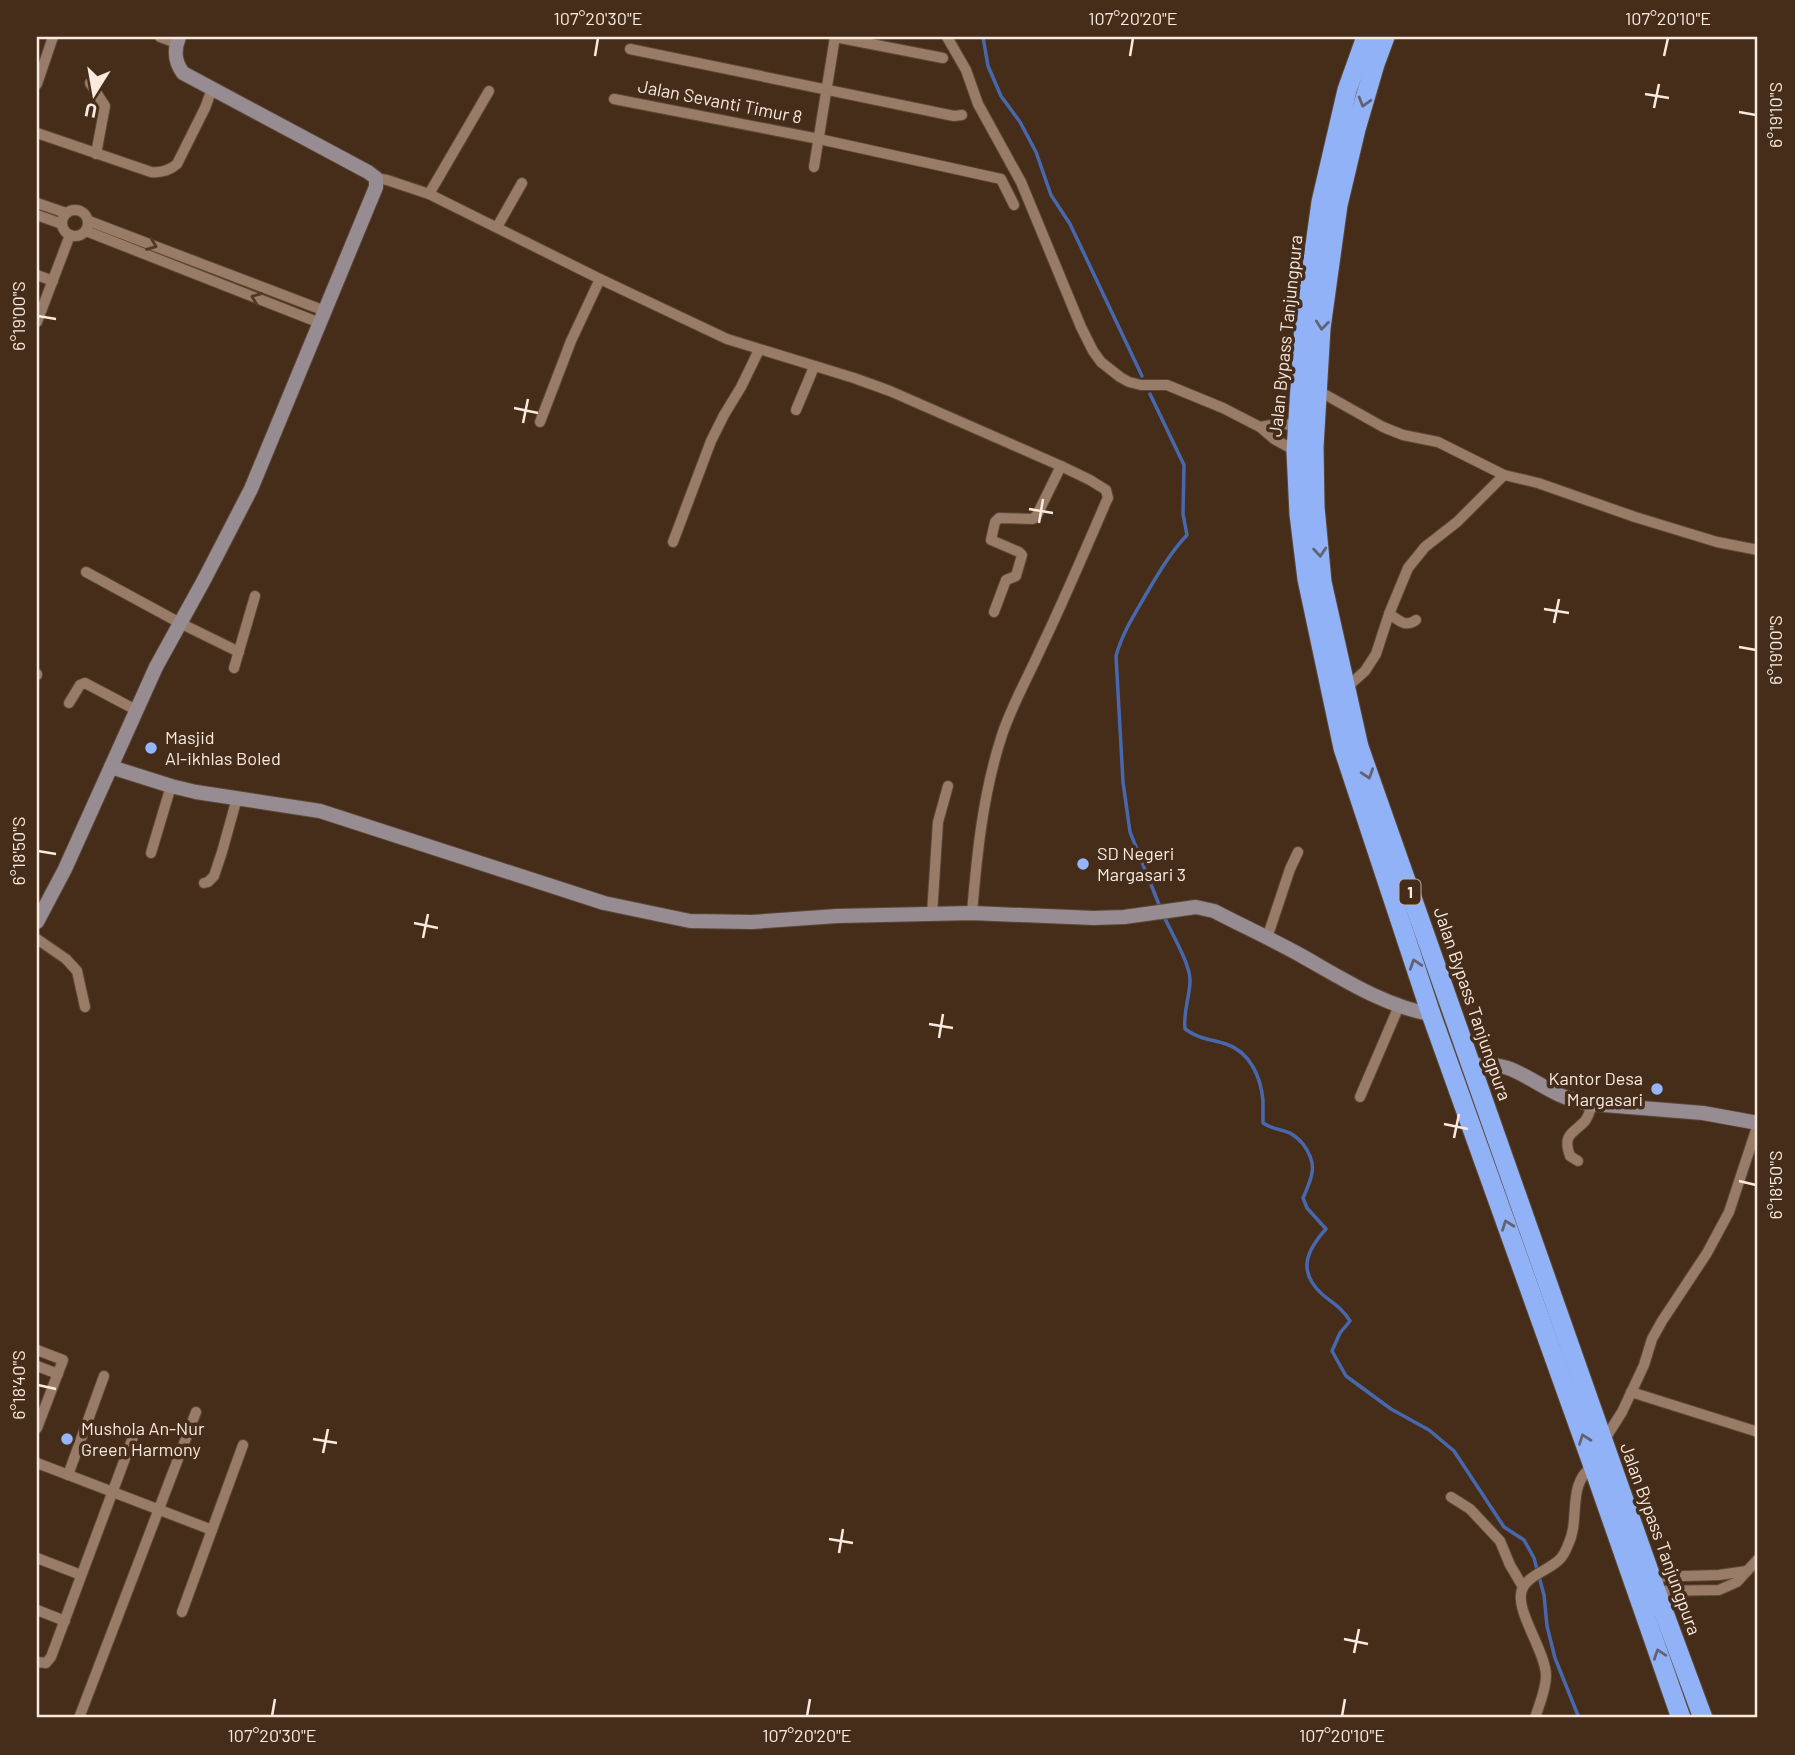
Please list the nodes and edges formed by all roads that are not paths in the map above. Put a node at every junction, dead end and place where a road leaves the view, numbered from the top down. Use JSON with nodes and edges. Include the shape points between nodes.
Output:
{"nodes":[{"id":1,"x":53,"y":37,"type":"edge"},
{"id":2,"x":160,"y":37,"type":"edge"},
{"id":3,"x":835,"y":37,"type":"edge"},
{"id":4,"x":947,"y":37,"type":"edge"},
{"id":5,"x":1366,"y":37,"type":"edge"},
{"id":6,"x":1385,"y":37,"type":"edge"},
{"id":7,"x":178,"y":40,"type":"edge"},
{"id":8,"x":630,"y":49,"type":"dead end"},
{"id":9,"x":42,"y":50,"type":"edge"},
{"id":10,"x":943,"y":58,"type":"dead end"},
{"id":11,"x":90,"y":83,"type":"dead end"},
{"id":12,"x":37,"y":84,"type":"edge"},
{"id":13,"x":212,"y":89,"type":"junction"},
{"id":14,"x":827,"y":90,"type":"junction"},
{"id":15,"x":489,"y":91,"type":"dead end"},
{"id":16,"x":614,"y":99,"type":"dead end"},
{"id":17,"x":962,"y":115,"type":"dead end"},
{"id":18,"x":37,"y":133,"type":"edge"},
{"id":19,"x":819,"y":139,"type":"junction"},
{"id":20,"x":96,"y":154,"type":"junction"},
{"id":21,"x":814,"y":167,"type":"dead end"},
{"id":22,"x":376,"y":178,"type":"junction"},
{"id":23,"x":523,"y":183,"type":"dead end"},
{"id":24,"x":429,"y":194,"type":"junction"},
{"id":25,"x":37,"y":203,"type":"edge"},
{"id":26,"x":1014,"y":205,"type":"dead end"},
{"id":27,"x":37,"y":215,"type":"edge"},
{"id":28,"x":64,"y":219,"type":"junction"},
{"id":29,"x":88,"y":226,"type":"junction"},
{"id":30,"x":497,"y":227,"type":"junction"},
{"id":31,"x":70,"y":235,"type":"junction"},
{"id":32,"x":37,"y":275,"type":"edge"},
{"id":33,"x":600,"y":279,"type":"junction"},
{"id":34,"x":53,"y":281,"type":"junction"},
{"id":35,"x":322,"y":317,"type":"junction"},
{"id":36,"x":37,"y":322,"type":"edge"},
{"id":37,"x":760,"y":350,"type":"junction"},
{"id":38,"x":814,"y":367,"type":"junction"},
{"id":39,"x":1317,"y":390,"type":"junction"},
{"id":40,"x":796,"y":410,"type":"dead end"},
{"id":41,"x":540,"y":422,"type":"dead end"},
{"id":42,"x":1298,"y":425,"type":"junction"},
{"id":43,"x":1260,"y":427,"type":"junction"},
{"id":44,"x":1296,"y":451,"type":"junction"},
{"id":45,"x":1061,"y":466,"type":"junction"},
{"id":46,"x":1504,"y":475,"type":"junction"},
{"id":47,"x":673,"y":542,"type":"dead end"},
{"id":48,"x":1758,"y":550,"type":"edge"},
{"id":49,"x":86,"y":572,"type":"dead end"},
{"id":50,"x":255,"y":596,"type":"dead end"},
{"id":51,"x":995,"y":612,"type":"dead end"},
{"id":52,"x":1389,"y":614,"type":"junction"},
{"id":53,"x":1416,"y":620,"type":"dead end"},
{"id":54,"x":180,"y":623,"type":"junction"},
{"id":55,"x":239,"y":652,"type":"junction"},
{"id":56,"x":234,"y":668,"type":"dead end"},
{"id":57,"x":1346,"y":688,"type":"junction"},
{"id":58,"x":69,"y":703,"type":"dead end"},
{"id":59,"x":136,"y":710,"type":"junction"},
{"id":60,"x":111,"y":767,"type":"junction"},
{"id":61,"x":171,"y":786,"type":"junction"},
{"id":62,"x":948,"y":786,"type":"dead end"},
{"id":63,"x":237,"y":798,"type":"junction"},
{"id":64,"x":1298,"y":852,"type":"dead end"},
{"id":65,"x":151,"y":853,"type":"dead end"},
{"id":66,"x":204,"y":883,"type":"dead end"},
{"id":67,"x":41,"y":906,"type":"edge"},
{"id":68,"x":972,"y":913,"type":"junction"},
{"id":69,"x":933,"y":914,"type":"junction"},
{"id":70,"x":37,"y":922,"type":"edge"},
{"id":71,"x":1267,"y":938,"type":"junction"},
{"id":72,"x":37,"y":939,"type":"edge"},
{"id":73,"x":1399,"y":1006,"type":"junction"},
{"id":74,"x":85,"y":1007,"type":"dead end"},
{"id":75,"x":1431,"y":1014,"type":"junction"},
{"id":76,"x":1472,"y":1066,"type":"junction"},
{"id":77,"x":1360,"y":1097,"type":"dead end"},
{"id":78,"x":1592,"y":1104,"type":"junction"},
{"id":79,"x":1758,"y":1124,"type":"edge"},
{"id":80,"x":1578,"y":1161,"type":"dead end"},
{"id":81,"x":37,"y":1350,"type":"edge"},
{"id":82,"x":37,"y":1366,"type":"edge"},
{"id":83,"x":58,"y":1374,"type":"junction"},
{"id":84,"x":104,"y":1376,"type":"dead end"},
{"id":85,"x":1631,"y":1392,"type":"junction"},
{"id":86,"x":196,"y":1412,"type":"dead end"},
{"id":87,"x":39,"y":1414,"type":"edge"},
{"id":88,"x":37,"y":1428,"type":"edge"},
{"id":89,"x":1758,"y":1432,"type":"edge"},
{"id":90,"x":133,"y":1437,"type":"dead end"},
{"id":91,"x":1603,"y":1442,"type":"junction"},
{"id":92,"x":243,"y":1445,"type":"dead end"},
{"id":93,"x":37,"y":1463,"type":"edge"},
{"id":94,"x":1593,"y":1466,"type":"junction"},
{"id":95,"x":68,"y":1475,"type":"junction"},
{"id":96,"x":112,"y":1492,"type":"junction"},
{"id":97,"x":1451,"y":1497,"type":"dead end"},
{"id":98,"x":159,"y":1510,"type":"junction"},
{"id":99,"x":212,"y":1530,"type":"junction"},
{"id":100,"x":37,"y":1558,"type":"edge"},
{"id":101,"x":1758,"y":1559,"type":"edge"},
{"id":102,"x":81,"y":1575,"type":"junction"},
{"id":103,"x":1525,"y":1584,"type":"junction"},
{"id":104,"x":1653,"y":1584,"type":"junction"},
{"id":105,"x":37,"y":1610,"type":"edge"},
{"id":106,"x":181,"y":1612,"type":"dead end"},
{"id":107,"x":65,"y":1621,"type":"junction"},
{"id":108,"x":37,"y":1662,"type":"edge"},
{"id":109,"x":79,"y":1718,"type":"edge"},
{"id":110,"x":1535,"y":1718,"type":"edge"},
{"id":111,"x":1681,"y":1718,"type":"edge"},
{"id":112,"x":1703,"y":1718,"type":"edge"}],
"edges":[{"from":1,"to":9,"type":"street"},
{"from":2,"to":7,"type":"street"},
{"from":3,"to":10,"type":"street"},
{"from":3,"to":14,"type":"street"},
{"from":4,"to":43,"type":"street","via":[[1021,181],[1101,362],[1129,382],[1176,388]]},
{"from":5,"to":42,"type":"highway","name":"Jalan Bypass Tanjungpura","number":"1","via":[[1347,90],[1321,202],[1304,324]]},
{"from":6,"to":39,"type":"highway","name":"Jalan Bypass Tanjungpura","number":"1","one_way":true,"via":[[1338,205]]},
{"from":7,"to":13,"type":"street","via":[[180,69]]},
{"from":8,"to":14,"type":"street"},
{"from":9,"to":12,"type":"street"},
{"from":11,"to":20,"type":"street","via":[[105,106]]},
{"from":13,"to":20,"type":"street","via":[[172,169],[151,172]]},
{"from":13,"to":22,"type":"street"},
{"from":14,"to":17,"type":"street"},
{"from":14,"to":19,"type":"street"},
{"from":15,"to":24,"type":"street"},
{"from":16,"to":19,"type":"street","name":"Jalan Sevanti Timur 8"},
{"from":18,"to":20,"type":"street"},
{"from":19,"to":21,"type":"street"},
{"from":19,"to":26,"type":"street","name":"Jalan Sevanti Timur 8","via":[[1001,179]]},
{"from":22,"to":24,"type":"street"},
{"from":22,"to":35,"type":"street"},
{"from":23,"to":30,"type":"street"},
{"from":24,"to":30,"type":"street"},
{"from":25,"to":28,"type":"street"},
{"from":27,"to":28,"type":"street"},
{"from":28,"to":29,"type":"street","via":[[71,210],[80,210]]},
{"from":28,"to":31,"type":"street","via":[[63,229]]},
{"from":29,"to":31,"type":"street","via":[[79,236]]},
{"from":29,"to":35,"type":"street"},
{"from":30,"to":33,"type":"street"},
{"from":31,"to":34,"type":"street"},
{"from":32,"to":34,"type":"street"},
{"from":33,"to":37,"type":"street"},
{"from":33,"to":41,"type":"street"},
{"from":34,"to":36,"type":"street"},
{"from":35,"to":54,"type":"street","via":[[251,489]]},
{"from":37,"to":38,"type":"street"},
{"from":37,"to":47,"type":"street","via":[[711,442]]},
{"from":38,"to":40,"type":"street"},
{"from":38,"to":45,"type":"street","via":[[890,391]]},
{"from":39,"to":46,"type":"street","via":[[1383,427],[1437,442]]},
{"from":39,"to":57,"type":"highway","name":"Jalan Bypass Tanjungpura","number":"1","one_way":true,"via":[[1315,507],[1322,582]]},
{"from":42,"to":43,"type":"street"},
{"from":42,"to":44,"type":"highway","name":"Jalan Bypass Tanjungpura","number":"1"},
{"from":43,"to":44,"type":"street"},
{"from":75,"to":44,"type":"highway","name":"Jalan Bypass Tanjungpura","number":"1","one_way":true,"via":[[1343,748],[1307,579]]},
{"from":45,"to":51,"type":"street","via":[[1033,519],[999,518],[995,522],[991,540],[1022,555],[1016,576],[1006,580]]},
{"from":45,"to":68,"type":"street","via":[[1106,490],[1108,498],[1002,735],[983,807]]},
{"from":46,"to":48,"type":"street","via":[[1717,542]]},
{"from":46,"to":52,"type":"street","via":[[1425,547],[1408,568]]},
{"from":49,"to":54,"type":"street"},
{"from":50,"to":55,"type":"street"},
{"from":52,"to":53,"type":"street","via":[[1406,624]]},
{"from":52,"to":57,"type":"street","via":[[1376,654]]},
{"from":54,"to":55,"type":"street"},
{"from":54,"to":59,"type":"street"},
{"from":55,"to":56,"type":"street"},
{"from":57,"to":76,"type":"highway","name":"Jalan Bypass Tanjungpura","number":"1","one_way":true,"via":[[1359,747]]},
{"from":58,"to":59,"type":"street","via":[[85,683]]},
{"from":59,"to":60,"type":"street"},
{"from":60,"to":61,"type":"street"},
{"from":60,"to":67,"type":"street","via":[[65,869]]},
{"from":61,"to":63,"type":"street"},
{"from":61,"to":65,"type":"street"},
{"from":62,"to":69,"type":"street","via":[[938,822]]},
{"from":63,"to":66,"type":"street","via":[[214,876]]},
{"from":63,"to":69,"type":"street","via":[[320,811],[604,903],[690,921]]},
{"from":64,"to":71,"type":"street"},
{"from":67,"to":70,"type":"street"},
{"from":68,"to":69,"type":"street"},
{"from":68,"to":71,"type":"street","via":[[1094,918],[1196,906]]},
{"from":71,"to":73,"type":"street"},
{"from":72,"to":74,"type":"street","via":[[77,971]]},
{"from":73,"to":75,"type":"street"},
{"from":73,"to":77,"type":"street"},
{"from":94,"to":75,"type":"highway","name":"Jalan Bypass Tanjungpura","number":"1","one_way":true},
{"from":76,"to":78,"type":"street","via":[[1509,1067],[1558,1095]]},
{"from":76,"to":91,"type":"highway","name":"Jalan Bypass Tanjungpura","number":"1"},
{"from":78,"to":79,"type":"street","via":[[1703,1113]]},
{"from":78,"to":80,"type":"street","via":[[1587,1119],[1568,1142],[1570,1156]]},
{"from":79,"to":85,"type":"street","via":[[1729,1212],[1652,1339]]},
{"from":81,"to":83,"type":"street","via":[[63,1360]]},
{"from":82,"to":83,"type":"street"},
{"from":83,"to":87,"type":"street"},
{"from":84,"to":95,"type":"street"},
{"from":85,"to":89,"type":"street"},
{"from":85,"to":91,"type":"street"},
{"from":86,"to":98,"type":"street"},
{"from":87,"to":88,"type":"street"},
{"from":90,"to":96,"type":"street"},
{"from":91,"to":104,"type":"highway","name":"Jalan Bypass Tanjungpura","number":"1"},
{"from":92,"to":99,"type":"street"},
{"from":93,"to":95,"type":"street"},
{"from":94,"to":103,"type":"street","via":[[1580,1479],[1568,1546],[1559,1561]]},
{"from":111,"to":94,"type":"highway","name":"Jalan Bypass Tanjungpura","number":"1","one_way":true},
{"from":95,"to":96,"type":"street"},
{"from":96,"to":98,"type":"street"},
{"from":96,"to":102,"type":"street"},
{"from":97,"to":103,"type":"street","via":[[1494,1533]]},
{"from":98,"to":99,"type":"street"},
{"from":98,"to":109,"type":"street"},
{"from":99,"to":106,"type":"street"},
{"from":100,"to":102,"type":"street"},
{"from":101,"to":104,"type":"street","via":[[1748,1571]]},
{"from":102,"to":107,"type":"street"},
{"from":103,"to":110,"type":"street","via":[[1522,1608],[1546,1675]]},
{"from":104,"to":112,"type":"highway","name":"Jalan Bypass Tanjungpura","number":"1"},
{"from":105,"to":107,"type":"street"},
{"from":107,"to":108,"type":"street","via":[[50,1661]]}]}
